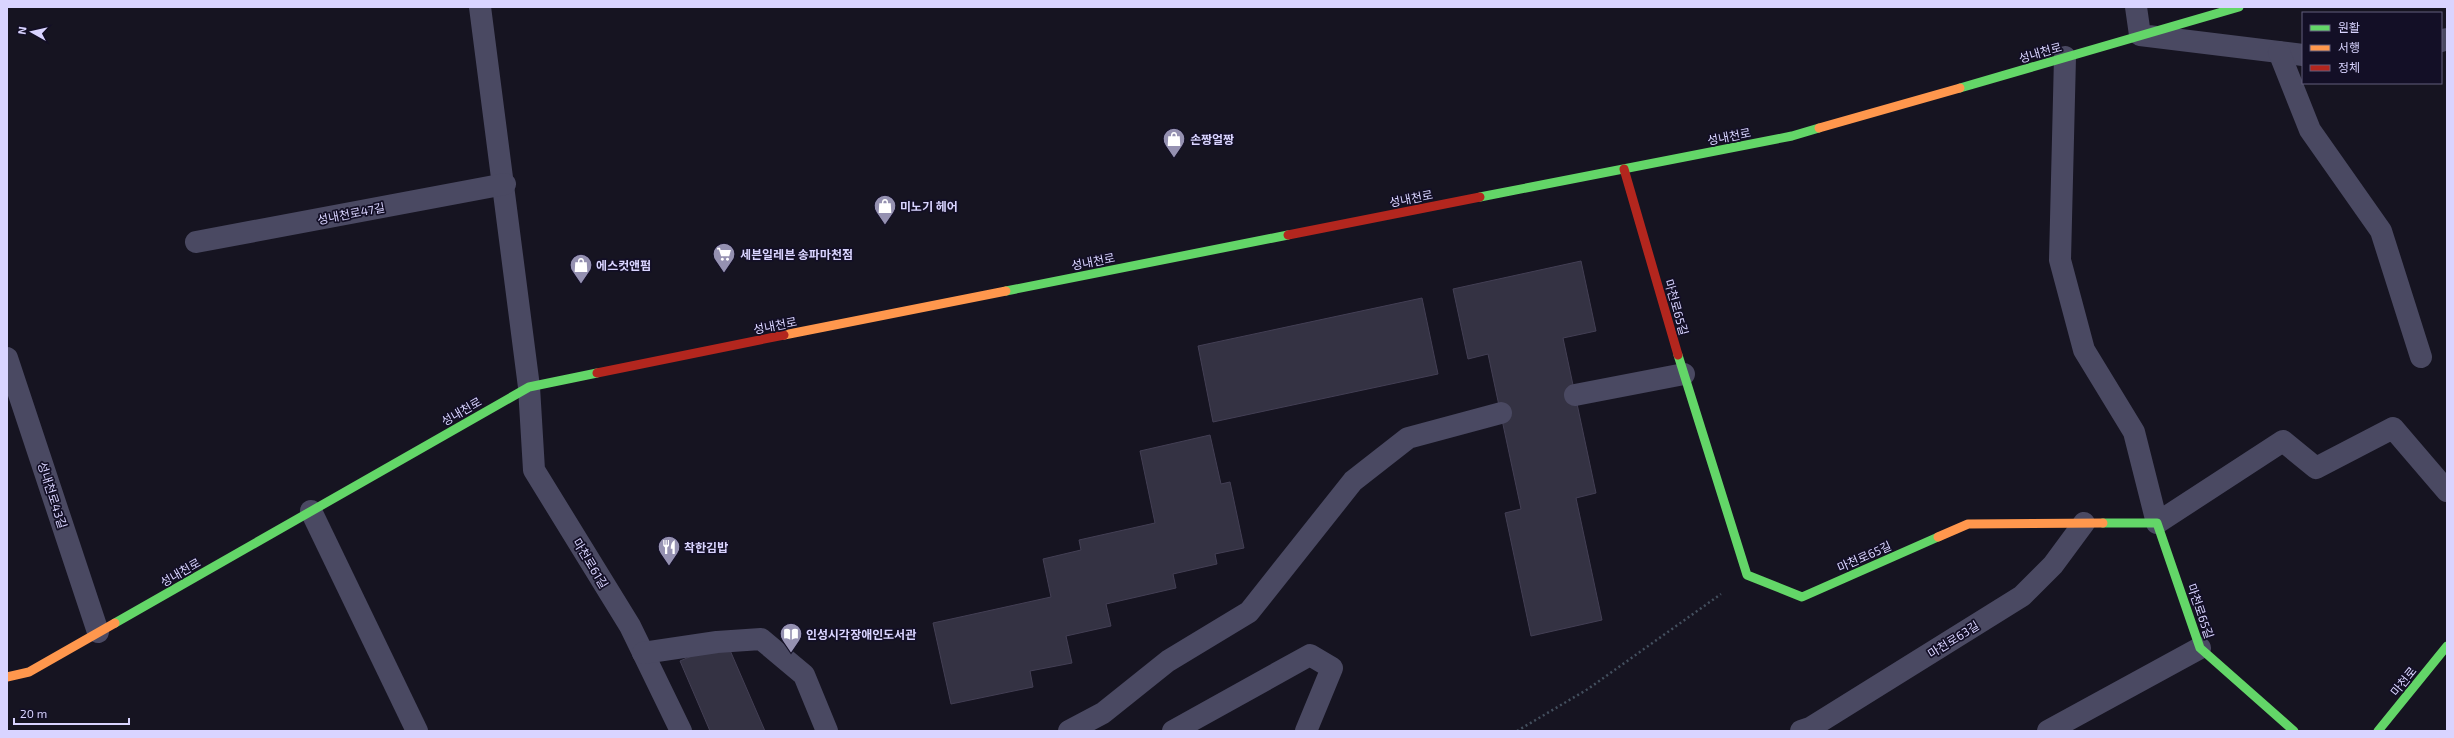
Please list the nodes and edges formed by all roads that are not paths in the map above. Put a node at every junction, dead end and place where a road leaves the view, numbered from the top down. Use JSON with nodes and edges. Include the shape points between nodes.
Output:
{"nodes":[{"id":1,"x":480,"y":7,"type":"edge"},
{"id":2,"x":2136,"y":7,"type":"edge"},
{"id":3,"x":2239,"y":7,"type":"edge"},
{"id":4,"x":2140,"y":35,"type":"junction"},
{"id":5,"x":2279,"y":52,"type":"junction"},
{"id":6,"x":2302,"y":55,"type":"edge"},
{"id":7,"x":2065,"y":57,"type":"junction"},
{"id":8,"x":1624,"y":169,"type":"junction"},
{"id":9,"x":505,"y":184,"type":"junction"},
{"id":10,"x":196,"y":242,"type":"dead end"},
{"id":11,"x":2421,"y":357,"type":"dead end"},
{"id":12,"x":7,"y":358,"type":"edge"},
{"id":13,"x":1684,"y":374,"type":"junction"},
{"id":14,"x":529,"y":388,"type":"junction"},
{"id":15,"x":1575,"y":395,"type":"dead end"},
{"id":16,"x":1500,"y":413,"type":"dead end"},
{"id":17,"x":2447,"y":491,"type":"edge"},
{"id":18,"x":311,"y":511,"type":"junction"},
{"id":19,"x":2157,"y":522,"type":"junction"},
{"id":20,"x":2084,"y":523,"type":"junction"},
{"id":21,"x":98,"y":632,"type":"junction"},
{"id":22,"x":2447,"y":646,"type":"edge"},
{"id":23,"x":2200,"y":648,"type":"junction"},
{"id":24,"x":643,"y":653,"type":"junction"},
{"id":25,"x":7,"y":677,"type":"edge"},
{"id":26,"x":417,"y":731,"type":"edge"},
{"id":27,"x":681,"y":731,"type":"edge"},
{"id":28,"x":827,"y":731,"type":"edge"},
{"id":29,"x":1069,"y":731,"type":"edge"},
{"id":30,"x":1173,"y":731,"type":"edge"},
{"id":31,"x":1306,"y":731,"type":"edge"},
{"id":32,"x":1801,"y":731,"type":"edge"},
{"id":33,"x":2048,"y":731,"type":"edge"},
{"id":34,"x":2294,"y":731,"type":"edge"},
{"id":35,"x":2378,"y":731,"type":"edge"}],
"edges":[{"from":1,"to":9,"type":"street"},
{"from":2,"to":4,"type":"street"},
{"from":3,"to":4,"type":"street","name":"성내천로"},
{"from":4,"to":5,"type":"street"},
{"from":4,"to":7,"type":"street","name":"성내천로"},
{"from":5,"to":6,"type":"street"},
{"from":5,"to":11,"type":"street","via":[[2310,130],[2381,231]]},
{"from":7,"to":8,"type":"street","name":"성내천로","via":[[1792,136]]},
{"from":7,"to":19,"type":"street","via":[[2060,260],[2084,350],[2134,432]]},
{"from":8,"to":13,"type":"street","name":"마천로65길"},
{"from":8,"to":14,"type":"street","name":"성내천로","via":[[1193,253]]},
{"from":9,"to":10,"type":"street","name":"성내천로47길"},
{"from":9,"to":14,"type":"street"},
{"from":12,"to":21,"type":"street","name":"성내천로43길"},
{"from":13,"to":15,"type":"street"},
{"from":13,"to":20,"type":"street","name":"마천로65길","via":[[1747,575],[1802,597],[1968,524]]},
{"from":14,"to":18,"type":"street","name":"성내천로"},
{"from":14,"to":24,"type":"street","name":"마천로61길","via":[[534,470],[630,626]]},
{"from":16,"to":29,"type":"street","via":[[1408,438],[1353,481],[1250,612],[1168,661],[1103,713]]},
{"from":17,"to":19,"type":"street","via":[[2393,428],[2316,468],[2284,441]]},
{"from":18,"to":21,"type":"street","name":"성내천로"},
{"from":18,"to":26,"type":"street"},
{"from":19,"to":20,"type":"street","name":"마천로65길"},
{"from":19,"to":23,"type":"street","name":"마천로65길"},
{"from":20,"to":32,"type":"street","name":"마천로63길","via":[[2053,565],[2022,596],[1810,728]]},
{"from":21,"to":25,"type":"street","name":"성내천로","via":[[29,672]]},
{"from":22,"to":35,"type":"street","name":"마천로"},
{"from":23,"to":33,"type":"street"},
{"from":23,"to":34,"type":"street","name":"마천로65길"},
{"from":24,"to":27,"type":"street","name":"마천로61길"},
{"from":24,"to":28,"type":"street","via":[[717,642],[761,639],[804,676]]},
{"from":30,"to":31,"type":"street","via":[[1310,655],[1332,668]]}]}
